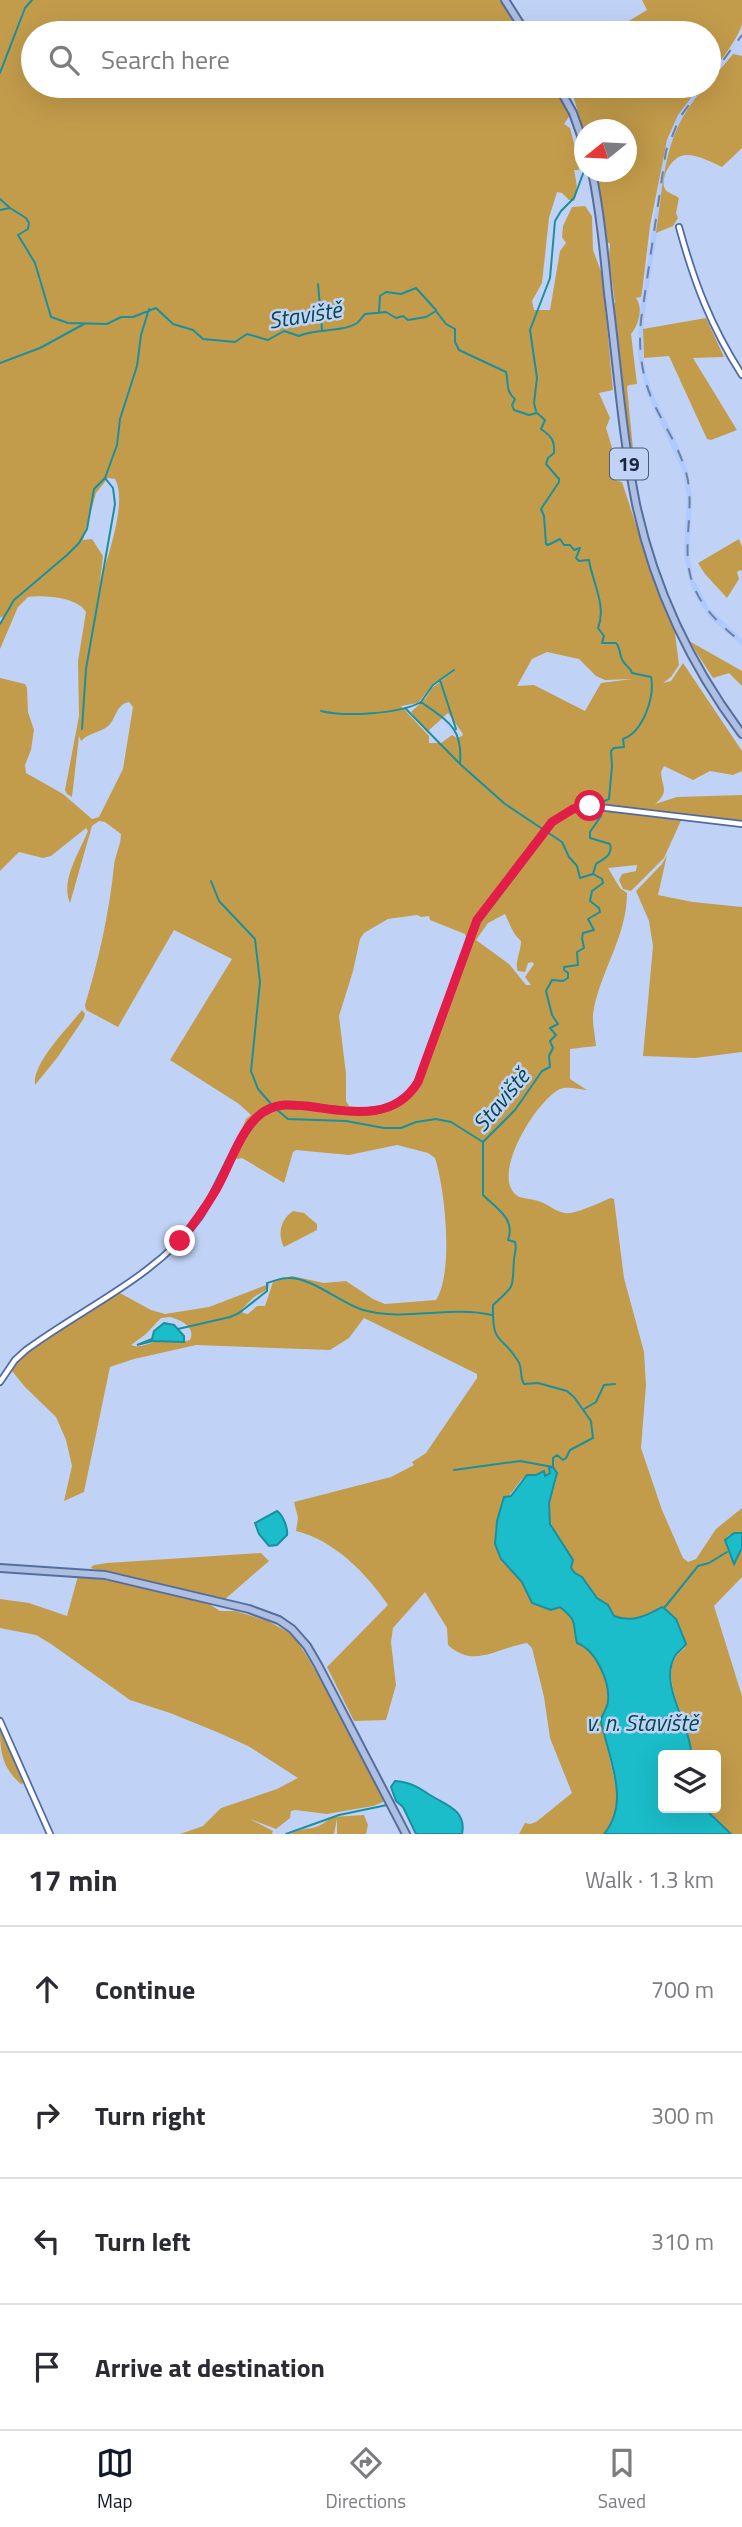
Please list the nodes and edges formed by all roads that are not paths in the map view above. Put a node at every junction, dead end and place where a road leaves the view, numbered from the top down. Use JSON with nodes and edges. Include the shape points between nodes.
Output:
{"nodes":[{"id":1,"x":505,"y":0,"type":"edge"},
{"id":2,"x":518,"y":21,"type":"edge"},
{"id":3,"x":565,"y":98,"type":"edge"},
{"id":4,"x":575,"y":119,"type":"edge"},
{"id":5,"x":593,"y":182,"type":"edge"},
{"id":6,"x":679,"y":227,"type":"dead end"},
{"id":7,"x":742,"y":375,"type":"edge"},
{"id":8,"x":742,"y":734,"type":"edge"},
{"id":9,"x":742,"y":824,"type":"edge"},
{"id":10,"x":0,"y":1382,"type":"edge"},
{"id":11,"x":0,"y":1568,"type":"edge"},
{"id":12,"x":0,"y":1721,"type":"edge"},
{"id":13,"x":50,"y":1834,"type":"edge"},
{"id":14,"x":406,"y":1834,"type":"edge"}],
"edges":[{"from":1,"to":2,"type":"main road"},
{"from":3,"to":4,"type":"main road"},
{"from":5,"to":8,"type":"main road","number":"19","via":[[626,446],[644,534],[684,639]]},
{"from":6,"to":7,"type":"street","via":[[711,324]]},
{"from":9,"to":10,"type":"street","via":[[590,806],[573,809],[552,822],[477,920],[411,1095],[377,1111],[291,1104],[272,1107],[255,1117],[216,1191],[180,1241],[157,1263],[26,1350]]},
{"from":11,"to":14,"type":"main road","via":[[104,1575],[279,1620],[307,1646]]},
{"from":12,"to":13,"type":"street"}]}
